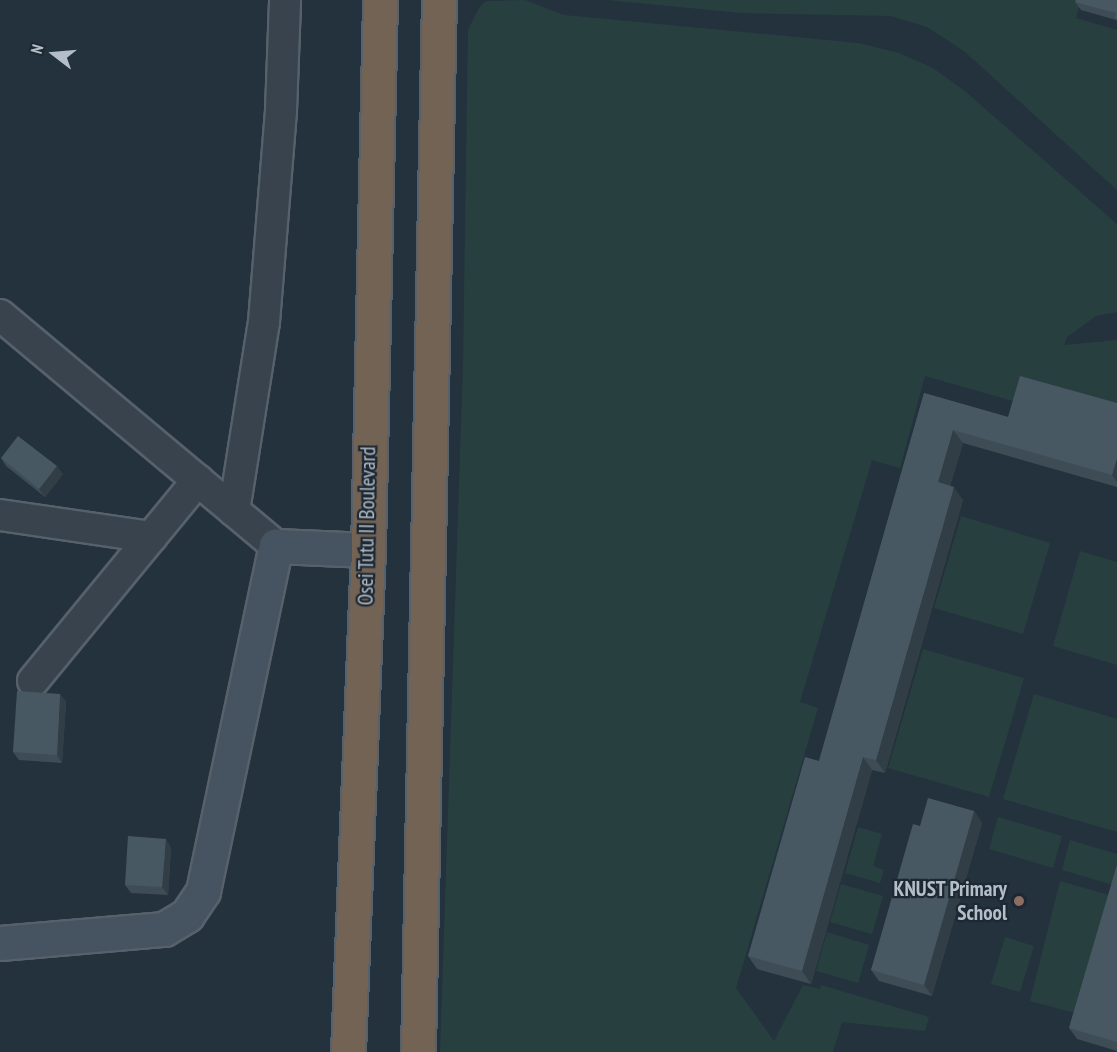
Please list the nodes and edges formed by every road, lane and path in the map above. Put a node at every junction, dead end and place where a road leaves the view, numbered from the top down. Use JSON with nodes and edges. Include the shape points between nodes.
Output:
{"nodes":[{"id":1,"x":285,"y":0,"type":"edge"},
{"id":2,"x":380,"y":0,"type":"edge"},
{"id":3,"x":439,"y":0,"type":"edge"},
{"id":4,"x":0,"y":315,"type":"edge"},
{"id":5,"x":198,"y":480,"type":"junction"},
{"id":6,"x":234,"y":511,"type":"junction"},
{"id":7,"x":0,"y":515,"type":"edge"},
{"id":8,"x":151,"y":537,"type":"junction"},
{"id":9,"x":276,"y":546,"type":"junction"},
{"id":10,"x":368,"y":549,"type":"junction"},
{"id":11,"x":33,"y":681,"type":"dead end"},
{"id":12,"x":0,"y":943,"type":"edge"},
{"id":13,"x":348,"y":1052,"type":"edge"},
{"id":14,"x":418,"y":1052,"type":"edge"}],
"edges":[{"from":1,"to":6,"type":"street","via":[[281,111],[264,322]]},
{"from":2,"to":10,"type":"highway","name":"Osei Tutu II Boulevard"},
{"from":3,"to":14,"type":"highway"},
{"from":4,"to":5,"type":"street"},
{"from":5,"to":6,"type":"street"},
{"from":5,"to":8,"type":"street"},
{"from":6,"to":9,"type":"street"},
{"from":7,"to":8,"type":"street"},
{"from":8,"to":11,"type":"street"},
{"from":9,"to":10,"type":"street"},
{"from":9,"to":12,"type":"street","via":[[203,891],[187,915],[164,929]]},
{"from":10,"to":13,"type":"highway","name":"Osei Tutu II Boulevard"}]}
